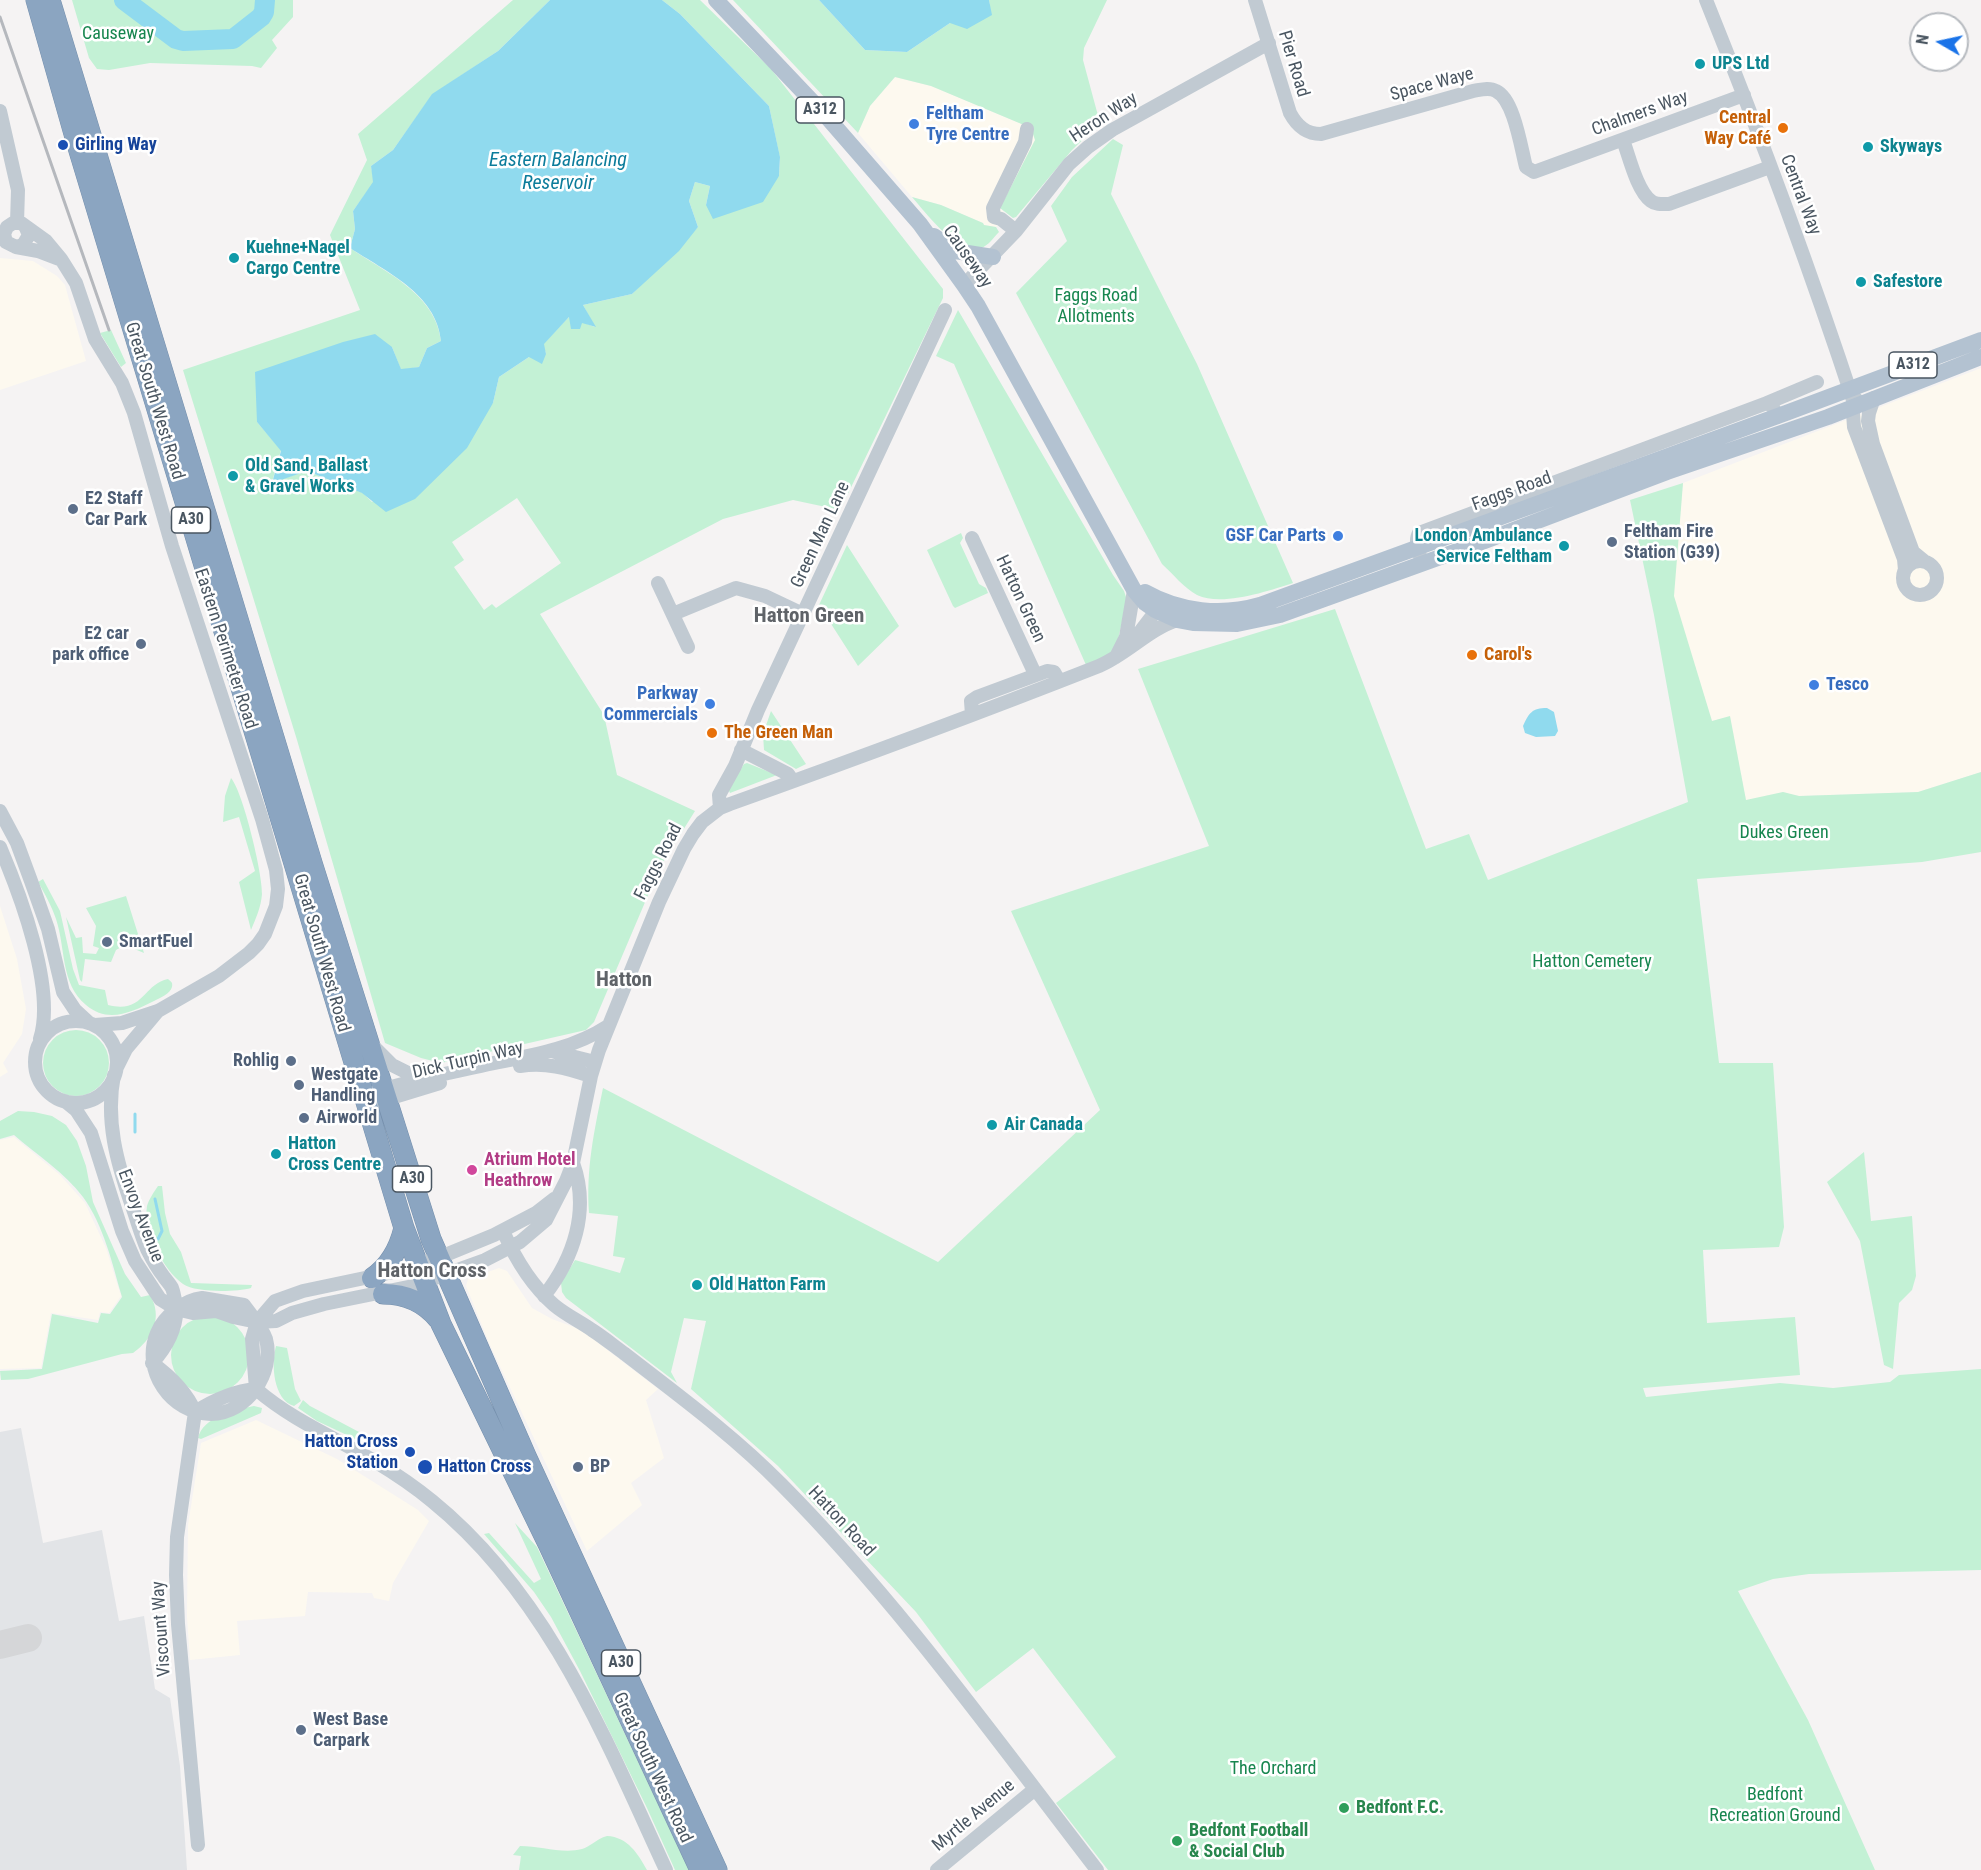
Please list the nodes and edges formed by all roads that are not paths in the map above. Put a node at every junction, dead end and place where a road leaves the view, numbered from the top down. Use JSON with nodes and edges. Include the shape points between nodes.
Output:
{"nodes":[{"id":1,"x":716,"y":0,"type":"edge"},
{"id":2,"x":1255,"y":0,"type":"edge"},
{"id":3,"x":1706,"y":0,"type":"edge"},
{"id":4,"x":44,"y":5,"type":"edge"},
{"id":5,"x":1269,"y":43,"type":"junction"},
{"id":6,"x":1744,"y":95,"type":"junction"},
{"id":7,"x":0,"y":111,"type":"edge"},
{"id":8,"x":1027,"y":129,"type":"dead end"},
{"id":9,"x":1307,"y":132,"type":"joint"},
{"id":10,"x":1623,"y":140,"type":"junction"},
{"id":11,"x":1550,"y":167,"type":"joint"},
{"id":12,"x":1770,"y":167,"type":"junction"},
{"id":13,"x":920,"y":224,"type":"junction"},
{"id":14,"x":22,"y":225,"type":"junction"},
{"id":15,"x":1016,"y":231,"type":"junction"},
{"id":16,"x":7,"y":244,"type":"edge"},
{"id":17,"x":993,"y":257,"type":"junction"},
{"id":18,"x":61,"y":260,"type":"junction"},
{"id":19,"x":964,"y":285,"type":"junction"},
{"id":20,"x":945,"y":310,"type":"dead end"},
{"id":21,"x":1981,"y":340,"type":"edge"},
{"id":22,"x":1981,"y":357,"type":"edge"},
{"id":23,"x":1817,"y":382,"type":"dead end"},
{"id":24,"x":1861,"y":393,"type":"junction"},
{"id":25,"x":1777,"y":411,"type":"junction"},
{"id":26,"x":1828,"y":417,"type":"junction"},
{"id":27,"x":1854,"y":427,"type":"junction"},
{"id":28,"x":1873,"y":444,"type":"junction"},
{"id":29,"x":972,"y":538,"type":"dead end"},
{"id":30,"x":1419,"y":556,"type":"junction"},
{"id":31,"x":1924,"y":561,"type":"junction"},
{"id":32,"x":1905,"y":570,"type":"junction"},
{"id":33,"x":658,"y":583,"type":"dead end"},
{"id":34,"x":1131,"y":585,"type":"junction"},
{"id":35,"x":1159,"y":606,"type":"junction"},
{"id":36,"x":673,"y":614,"type":"junction"},
{"id":37,"x":803,"y":614,"type":"junction"},
{"id":38,"x":1178,"y":620,"type":"junction"},
{"id":39,"x":688,"y":647,"type":"dead end"},
{"id":40,"x":1120,"y":655,"type":"junction"},
{"id":41,"x":1035,"y":674,"type":"junction"},
{"id":42,"x":1059,"y":681,"type":"junction"},
{"id":43,"x":972,"y":715,"type":"junction"},
{"id":44,"x":741,"y":750,"type":"junction"},
{"id":45,"x":793,"y":781,"type":"junction"},
{"id":46,"x":720,"y":808,"type":"junction"},
{"id":47,"x":0,"y":811,"type":"edge"},
{"id":48,"x":0,"y":847,"type":"edge"},
{"id":49,"x":158,"y":1011,"type":"junction"},
{"id":50,"x":91,"y":1024,"type":"junction"},
{"id":51,"x":608,"y":1026,"type":"junction"},
{"id":52,"x":370,"y":1044,"type":"junction"},
{"id":53,"x":38,"y":1046,"type":"junction"},
{"id":54,"x":553,"y":1052,"type":"junction"},
{"id":55,"x":593,"y":1069,"type":"junction"},
{"id":56,"x":115,"y":1072,"type":"junction"},
{"id":57,"x":420,"y":1078,"type":"junction"},
{"id":58,"x":389,"y":1091,"type":"junction"},
{"id":59,"x":365,"y":1100,"type":"junction"},
{"id":60,"x":65,"y":1101,"type":"junction"},
{"id":61,"x":573,"y":1163,"type":"junction"},
{"id":62,"x":558,"y":1195,"type":"junction"},
{"id":63,"x":404,"y":1228,"type":"junction"},
{"id":64,"x":503,"y":1231,"type":"junction"},
{"id":65,"x":510,"y":1248,"type":"junction"},
{"id":66,"x":445,"y":1262,"type":"junction"},
{"id":67,"x":416,"y":1276,"type":"junction"},
{"id":68,"x":377,"y":1286,"type":"junction"},
{"id":69,"x":544,"y":1296,"type":"junction"},
{"id":70,"x":176,"y":1309,"type":"junction"},
{"id":71,"x":256,"y":1322,"type":"junction"},
{"id":72,"x":441,"y":1324,"type":"junction"},
{"id":73,"x":256,"y":1389,"type":"junction"},
{"id":74,"x":195,"y":1412,"type":"junction"},
{"id":75,"x":1035,"y":1789,"type":"junction"},
{"id":76,"x":198,"y":1845,"type":"dead end"},
{"id":77,"x":666,"y":1870,"type":"edge"},
{"id":78,"x":700,"y":1870,"type":"edge"},
{"id":79,"x":717,"y":1870,"type":"edge"},
{"id":80,"x":937,"y":1870,"type":"edge"},
{"id":81,"x":1097,"y":1870,"type":"edge"}],
"edges":[{"from":1,"to":13,"type":"main road","name":"Causeway","number":"A312","via":[[826,116]]},
{"from":2,"to":5,"type":"street","name":"Pier Road"},
{"from":3,"to":6,"type":"street","name":"Central Way"},
{"from":4,"to":52,"type":"highway","name":"Great South West Road","number":"A30"},
{"from":4,"to":59,"type":"highway","name":"Great South West Road","number":"A30","via":[[76,141]]},
{"from":5,"to":9,"type":"street","name":"Pier Road","via":[[1290,113]]},
{"from":5,"to":15,"type":"street","name":"Heron Way","via":[[1088,147],[1054,181]]},
{"from":6,"to":10,"type":"street","name":"Chalmers Way"},
{"from":6,"to":12,"type":"street","name":"Central Way"},
{"from":7,"to":14,"type":"street"},
{"from":8,"to":15,"type":"street","via":[[993,208],[994,217]]},
{"from":9,"to":11,"type":"street","name":"Space Waye","via":[[1321,134],[1490,89],[1499,92],[1510,108],[1526,166],[1534,172]]},
{"from":10,"to":11,"type":"street","name":"Chalmers Way"},
{"from":10,"to":12,"type":"street","via":[[1642,190],[1658,204],[1669,204]]},
{"from":12,"to":24,"type":"street","name":"Central Way"},
{"from":13,"to":17,"type":"main road","via":[[956,251]]},
{"from":13,"to":19,"type":"main road","name":"Causeway","number":"A312"},
{"from":14,"to":16,"type":"street","via":[[10,224],[5,230]]},
{"from":14,"to":16,"type":"street","via":[[29,235],[26,243]]},
{"from":14,"to":18,"type":"street","name":"Eastern Perimeter Road","via":[[45,241]]},
{"from":15,"to":17,"type":"street","name":"Heron Way"},
{"from":16,"to":18,"type":"street"},
{"from":17,"to":19,"type":"street","name":"Heron Way"},
{"from":18,"to":49,"type":"street","name":"Eastern Perimeter Road","via":[[76,283],[95,339],[123,383],[134,413],[172,546],[276,870],[277,897],[271,921],[258,944],[219,976]]},
{"from":19,"to":34,"type":"main road","name":"Causeway","number":"A312"},
{"from":20,"to":37,"type":"street","name":"Green Man Lane"},
{"from":21,"to":24,"type":"main road","name":"Faggs Road","number":"A312"},
{"from":22,"to":24,"type":"main road","name":"Faggs Road","number":"A312","via":[[1930,376]]},
{"from":23,"to":25,"type":"street"},
{"from":24,"to":25,"type":"main road","name":"Faggs Road","number":"A312"},
{"from":24,"to":26,"type":"main road","name":"Faggs Road","number":"A312"},
{"from":24,"to":27,"type":"street"},
{"from":24,"to":28,"type":"street","via":[[1869,413]]},
{"from":24,"to":28,"type":"street","via":[[1862,417]]},
{"from":25,"to":30,"type":"main road","name":"Faggs Road","number":"A312"},
{"from":26,"to":27,"type":"street","via":[[1841,418]]},
{"from":26,"to":30,"type":"main road","name":"Faggs Road","number":"A312"},
{"from":27,"to":32,"type":"street"},
{"from":28,"to":31,"type":"street","via":[[1913,552]]},
{"from":29,"to":41,"type":"street","name":"Hatton Green"},
{"from":30,"to":35,"type":"main road","name":"Faggs Road","number":"A312","via":[[1248,609],[1213,611]]},
{"from":30,"to":38,"type":"main road","name":"Faggs Road","number":"A312","via":[[1314,604],[1258,621],[1210,625]]},
{"from":31,"to":32,"type":"street","via":[[1914,562]]},
{"from":31,"to":32,"type":"street","via":[[1937,575],[1935,587],[1926,595],[1915,595],[1907,589],[1903,580]]},
{"from":33,"to":36,"type":"street"},
{"from":34,"to":35,"type":"main road","name":"Causeway","number":"A312"},
{"from":34,"to":40,"type":"street","via":[[1126,637]]},
{"from":35,"to":38,"type":"main road","name":"Causeway","number":"A312"},
{"from":35,"to":40,"type":"street"},
{"from":36,"to":37,"type":"street","via":[[736,588],[765,596]]},
{"from":36,"to":39,"type":"street"},
{"from":37,"to":44,"type":"street","name":"Green Man Lane"},
{"from":38,"to":40,"type":"street","name":"Faggs Road"},
{"from":40,"to":42,"type":"street","name":"Faggs Road"},
{"from":41,"to":42,"type":"street","via":[[1051,671]]},
{"from":41,"to":43,"type":"street","via":[[977,697],[971,701]]},
{"from":42,"to":43,"type":"street","name":"Faggs Road"},
{"from":43,"to":45,"type":"street","name":"Faggs Road"},
{"from":44,"to":45,"type":"street","via":[[788,774]]},
{"from":44,"to":46,"type":"street","name":"Green Man Lane","via":[[719,795]]},
{"from":45,"to":46,"type":"street","name":"Faggs Road"},
{"from":46,"to":51,"type":"street","name":"Faggs Road","via":[[702,822],[684,849]]},
{"from":47,"to":50,"type":"street","via":[[17,843],[48,929],[63,992]]},
{"from":48,"to":53,"type":"street","via":[[21,900],[42,983],[44,1024]]},
{"from":49,"to":50,"type":"street","name":"Eastern Perimeter Road","via":[[122,1023]]},
{"from":49,"to":56,"type":"street","name":"Eastern Perimeter Road","via":[[126,1049]]},
{"from":50,"to":53,"type":"street","via":[[78,1020],[58,1024]]},
{"from":50,"to":56,"type":"street","via":[[109,1037],[117,1057]]},
{"from":51,"to":54,"type":"street"},
{"from":51,"to":55,"type":"street","name":"Faggs Road"},
{"from":52,"to":57,"type":"street","via":[[392,1065]]},
{"from":52,"to":58,"type":"highway","name":"Great South West Road","number":"A30"},
{"from":53,"to":60,"type":"street","via":[[37,1076],[49,1092]]},
{"from":54,"to":55,"type":"street","via":[[569,1054]]},
{"from":54,"to":57,"type":"street","name":"Dick Turpin Way"},
{"from":55,"to":58,"type":"street","name":"Dick Turpin Way","via":[[535,1064]]},
{"from":55,"to":61,"type":"street","name":"Faggs Road"},
{"from":56,"to":60,"type":"street","via":[[110,1085],[97,1097],[82,1102]]},
{"from":56,"to":70,"type":"street","name":"Envoy Avenue","via":[[111,1118],[123,1181],[144,1242],[172,1288]]},
{"from":57,"to":58,"type":"street","name":"Dick Turpin Way"},
{"from":58,"to":59,"type":"street"},
{"from":58,"to":66,"type":"highway","name":"Great South West Road","number":"A30"},
{"from":59,"to":63,"type":"highway","name":"Great South West Road","number":"A30"},
{"from":60,"to":70,"type":"street","name":"Envoy Avenue","via":[[91,1133],[135,1261],[160,1299]]},
{"from":61,"to":62,"type":"street","name":"Faggs Road"},
{"from":61,"to":69,"type":"street","via":[[580,1192],[578,1233]]},
{"from":62,"to":64,"type":"street","name":"Faggs Road","via":[[536,1213]]},
{"from":62,"to":65,"type":"street","name":"Faggs Road","via":[[546,1220]]},
{"from":63,"to":67,"type":"highway","name":"Great South West Road","number":"A30"},
{"from":63,"to":68,"type":"highway"},
{"from":64,"to":65,"type":"street","name":"Hatton Road"},
{"from":64,"to":66,"type":"street","name":"Faggs Road"},
{"from":65,"to":66,"type":"street","name":"Faggs Road","via":[[486,1260]]},
{"from":65,"to":69,"type":"street","name":"Hatton Road"},
{"from":66,"to":67,"type":"street"},
{"from":66,"to":67,"type":"street"},
{"from":66,"to":79,"type":"highway","name":"Great South West Road","number":"A30","via":[[564,1542]]},
{"from":67,"to":68,"type":"street"},
{"from":67,"to":68,"type":"street"},
{"from":67,"to":72,"type":"highway","name":"Great South West Road","number":"A30"},
{"from":68,"to":71,"type":"street","via":[[276,1321]]},
{"from":68,"to":71,"type":"street","via":[[285,1296],[267,1308]]},
{"from":68,"to":72,"type":"highway","via":[[418,1303]]},
{"from":69,"to":75,"type":"street","name":"Hatton Road","via":[[745,1449],[775,1478],[896,1610]]},
{"from":70,"to":71,"type":"street","via":[[194,1299],[229,1301],[244,1305]]},
{"from":70,"to":74,"type":"street","via":[[175,1327],[165,1349],[152,1363],[157,1379],[171,1397]]},
{"from":71,"to":73,"type":"street","via":[[252,1339]]},
{"from":72,"to":78,"type":"highway","name":"Great South West Road","number":"A30"},
{"from":73,"to":74,"type":"street","via":[[213,1400]]},
{"from":73,"to":77,"type":"street","via":[[302,1423],[404,1479],[434,1502],[497,1564],[537,1617],[585,1699]]},
{"from":74,"to":76,"type":"street","name":"Viscount Way","via":[[177,1537],[176,1575]]},
{"from":75,"to":80,"type":"street","name":"Myrtle Avenue"},
{"from":75,"to":81,"type":"street","name":"Hatton Road"}]}
